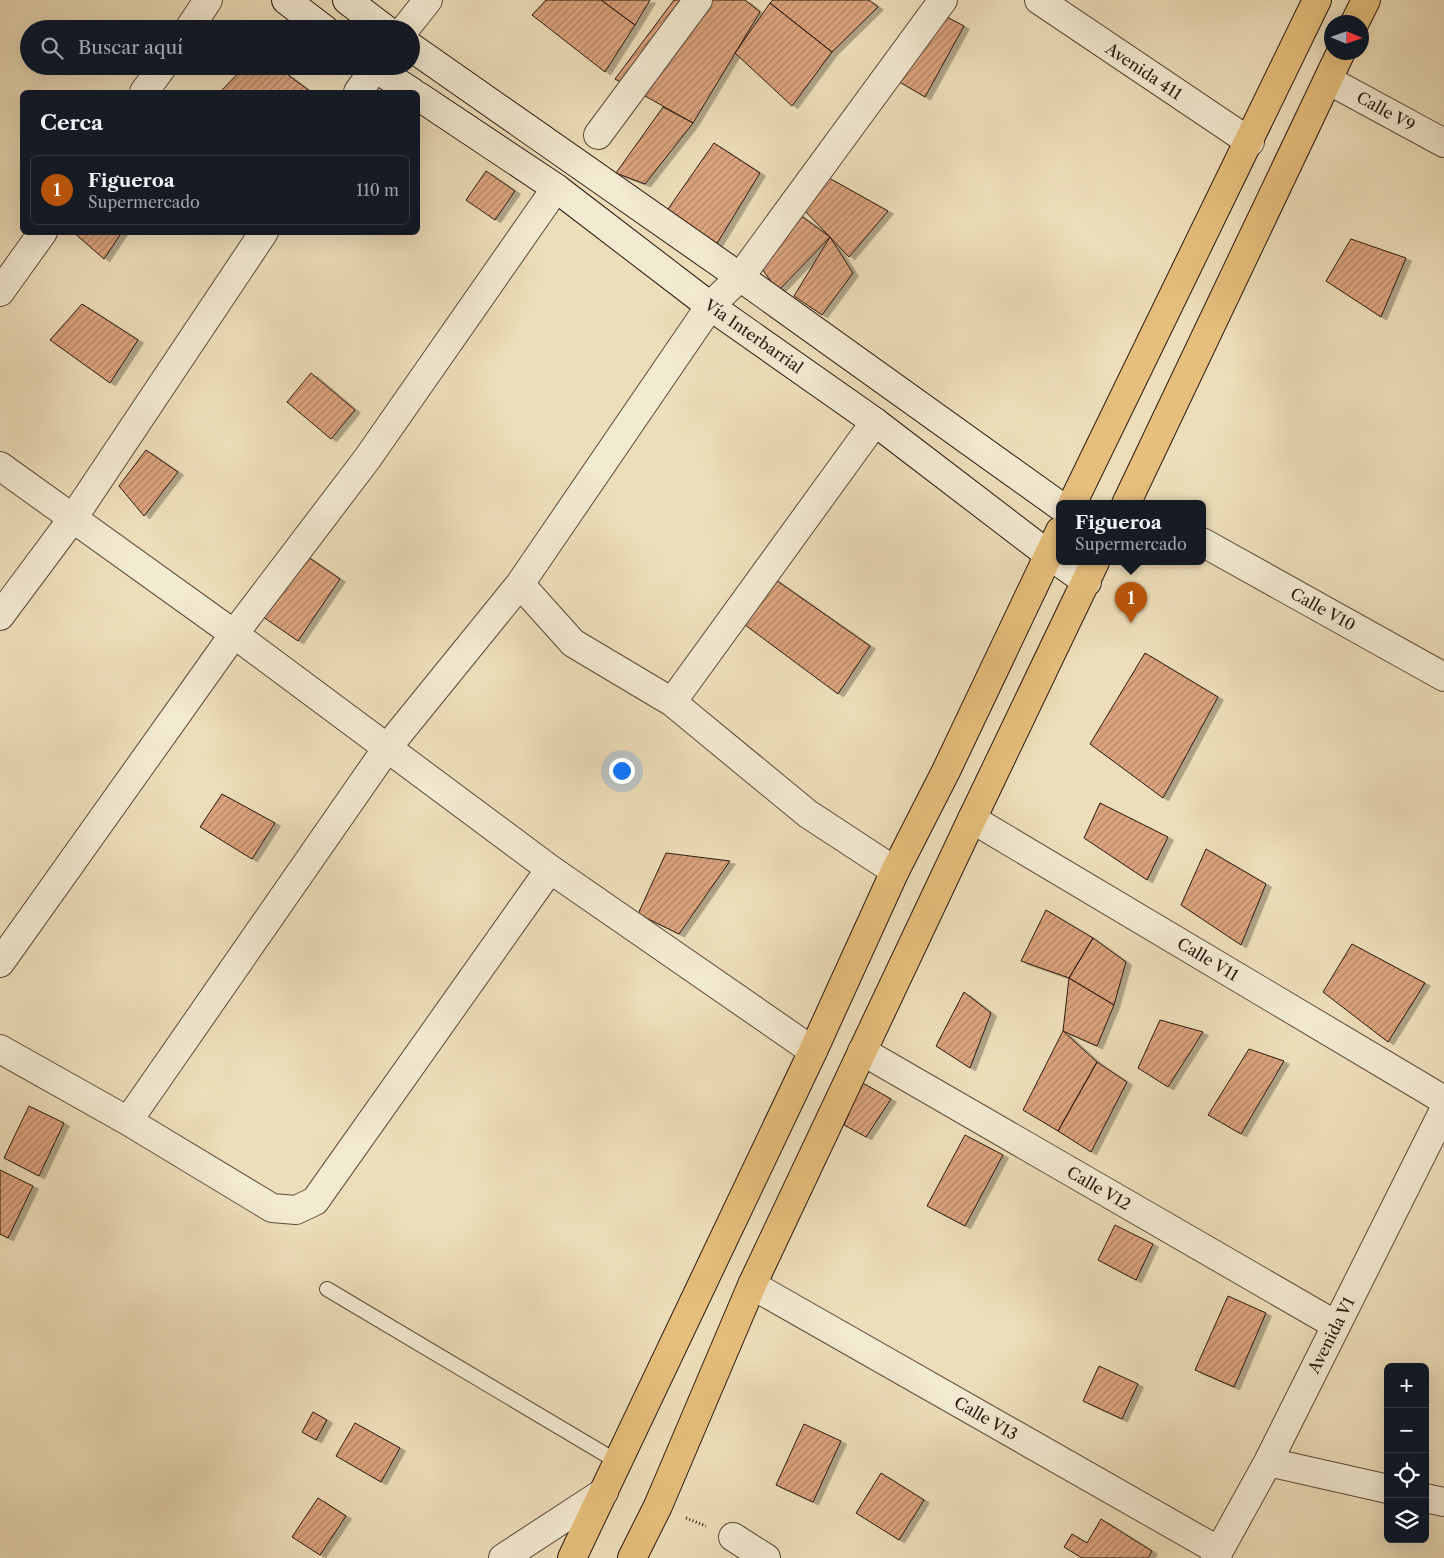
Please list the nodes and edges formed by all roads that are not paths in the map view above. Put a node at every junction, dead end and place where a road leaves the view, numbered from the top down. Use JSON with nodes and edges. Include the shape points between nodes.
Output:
{"nodes":[{"id":1,"x":208,"y":0,"type":"edge"},
{"id":2,"x":286,"y":0,"type":"edge"},
{"id":3,"x":347,"y":0,"type":"edge"},
{"id":4,"x":428,"y":0,"type":"edge"},
{"id":5,"x":698,"y":0,"type":"edge"},
{"id":6,"x":943,"y":0,"type":"edge"},
{"id":7,"x":1039,"y":0,"type":"edge"},
{"id":8,"x":1317,"y":0,"type":"edge"},
{"id":9,"x":1366,"y":0,"type":"edge"},
{"id":10,"x":1358,"y":15,"type":"edge"},
{"id":11,"x":194,"y":20,"type":"edge"},
{"id":12,"x":312,"y":20,"type":"edge"},
{"id":13,"x":373,"y":20,"type":"edge"},
{"id":14,"x":412,"y":20,"type":"edge"},
{"id":15,"x":420,"y":53,"type":"edge"},
{"id":16,"x":1337,"y":60,"type":"edge"},
{"id":17,"x":156,"y":75,"type":"edge"},
{"id":18,"x":368,"y":75,"type":"edge"},
{"id":19,"x":385,"y":75,"type":"edge"},
{"id":20,"x":1328,"y":80,"type":"junction"},
{"id":21,"x":145,"y":90,"type":"edge"},
{"id":22,"x":359,"y":90,"type":"edge"},
{"id":23,"x":409,"y":90,"type":"edge"},
{"id":24,"x":420,"y":97,"type":"edge"},
{"id":25,"x":598,"y":136,"type":"dead end"},
{"id":26,"x":1250,"y":142,"type":"junction"},
{"id":27,"x":1444,"y":143,"type":"edge"},
{"id":28,"x":556,"y":188,"type":"junction"},
{"id":29,"x":41,"y":235,"type":"edge"},
{"id":30,"x":262,"y":235,"type":"edge"},
{"id":31,"x":740,"y":277,"type":"junction"},
{"id":32,"x":0,"y":292,"type":"edge"},
{"id":33,"x":710,"y":306,"type":"junction"},
{"id":34,"x":875,"y":422,"type":"junction"},
{"id":35,"x":0,"y":466,"type":"edge"},
{"id":36,"x":1074,"y":500,"type":"edge"},
{"id":37,"x":1131,"y":500,"type":"edge"},
{"id":38,"x":1056,"y":503,"type":"edge"},
{"id":39,"x":73,"y":518,"type":"junction"},
{"id":40,"x":1054,"y":543,"type":"edge"},
{"id":41,"x":1206,"y":544,"type":"edge"},
{"id":42,"x":1091,"y":572,"type":"edge"},
{"id":43,"x":520,"y":584,"type":"junction"},
{"id":44,"x":0,"y":616,"type":"edge"},
{"id":45,"x":234,"y":634,"type":"junction"},
{"id":46,"x":1444,"y":677,"type":"edge"},
{"id":47,"x":672,"y":702,"type":"junction"},
{"id":48,"x":387,"y":748,"type":"junction"},
{"id":49,"x":972,"y":819,"type":"junction"},
{"id":50,"x":550,"y":869,"type":"junction"},
{"id":51,"x":895,"y":871,"type":"junction"},
{"id":52,"x":0,"y":963,"type":"edge"},
{"id":53,"x":0,"y":1049,"type":"edge"},
{"id":54,"x":813,"y":1051,"type":"junction"},
{"id":55,"x":862,"y":1051,"type":"junction"},
{"id":56,"x":1444,"y":1100,"type":"edge"},
{"id":57,"x":1444,"y":1110,"type":"edge"},
{"id":58,"x":128,"y":1121,"type":"junction"},
{"id":59,"x":752,"y":1285,"type":"junction"},
{"id":60,"x":327,"y":1288,"type":"dead end"},
{"id":61,"x":1336,"y":1326,"type":"junction"},
{"id":62,"x":618,"y":1462,"type":"junction"},
{"id":63,"x":1268,"y":1462,"type":"junction"},
{"id":64,"x":1384,"y":1488,"type":"edge"},
{"id":65,"x":604,"y":1492,"type":"junction"},
{"id":66,"x":1429,"y":1499,"type":"edge"},
{"id":67,"x":1444,"y":1502,"type":"edge"},
{"id":68,"x":733,"y":1537,"type":"road end"},
{"id":69,"x":1217,"y":1554,"type":"edge"},
{"id":70,"x":503,"y":1558,"type":"edge"},
{"id":71,"x":572,"y":1558,"type":"edge"},
{"id":72,"x":632,"y":1558,"type":"edge"},
{"id":73,"x":766,"y":1558,"type":"edge"}],
"edges":[{"from":1,"to":11,"type":"street"},
{"from":2,"to":12,"type":"street"},
{"from":3,"to":13,"type":"street"},
{"from":4,"to":14,"type":"street"},
{"from":5,"to":25,"type":"street"},
{"from":6,"to":31,"type":"street"},
{"from":7,"to":26,"type":"street","name":"Avenida 411"},
{"from":8,"to":26,"type":"main road"},
{"from":9,"to":10,"type":"main road"},
{"from":15,"to":31,"type":"street"},
{"from":16,"to":20,"type":"main road"},
{"from":17,"to":21,"type":"street"},
{"from":18,"to":22,"type":"street"},
{"from":19,"to":23,"type":"street"},
{"from":20,"to":27,"type":"street","name":"Calle V9"},
{"from":20,"to":37,"type":"main road"},
{"from":24,"to":28,"type":"street","name":"Vía Interbarrial"},
{"from":26,"to":36,"type":"main road"},
{"from":28,"to":33,"type":"street","name":"Vía Interbarrial"},
{"from":28,"to":45,"type":"street","via":[[367,459]]},
{"from":29,"to":32,"type":"street"},
{"from":30,"to":39,"type":"street"},
{"from":31,"to":33,"type":"street"},
{"from":31,"to":38,"type":"street"},
{"from":33,"to":34,"type":"street","name":"Vía Interbarrial"},
{"from":33,"to":43,"type":"street"},
{"from":34,"to":40,"type":"street","name":"Vía Interbarrial"},
{"from":34,"to":47,"type":"street"},
{"from":35,"to":39,"type":"street"},
{"from":39,"to":44,"type":"street"},
{"from":39,"to":45,"type":"street"},
{"from":40,"to":51,"type":"main road"},
{"from":41,"to":46,"type":"street","name":"Calle V10"},
{"from":42,"to":49,"type":"main road"},
{"from":43,"to":47,"type":"street","via":[[573,644]]},
{"from":43,"to":48,"type":"street"},
{"from":45,"to":48,"type":"street"},
{"from":45,"to":52,"type":"street"},
{"from":47,"to":51,"type":"street","via":[[808,814]]},
{"from":48,"to":50,"type":"street"},
{"from":48,"to":58,"type":"street"},
{"from":49,"to":55,"type":"main road"},
{"from":49,"to":56,"type":"street","name":"Calle V11"},
{"from":50,"to":54,"type":"street"},
{"from":50,"to":58,"type":"street","via":[[315,1201],[296,1210],[272,1208]]},
{"from":51,"to":54,"type":"main road"},
{"from":53,"to":58,"type":"street"},
{"from":54,"to":62,"type":"main road"},
{"from":55,"to":59,"type":"main road"},
{"from":55,"to":61,"type":"street","name":"Calle V12"},
{"from":57,"to":61,"type":"street","name":"Avenida V1"},
{"from":59,"to":69,"type":"street","name":"Calle V13"},
{"from":59,"to":72,"type":"main road","via":[[658,1506]]},
{"from":60,"to":62,"type":"lane"},
{"from":61,"to":63,"type":"street","name":"Avenida V1"},
{"from":62,"to":65,"type":"main road"},
{"from":63,"to":64,"type":"street"},
{"from":63,"to":69,"type":"street","name":"Avenida V1"},
{"from":65,"to":70,"type":"street"},
{"from":65,"to":71,"type":"main road"},
{"from":66,"to":67,"type":"street"},
{"from":68,"to":73,"type":"street"}]}
